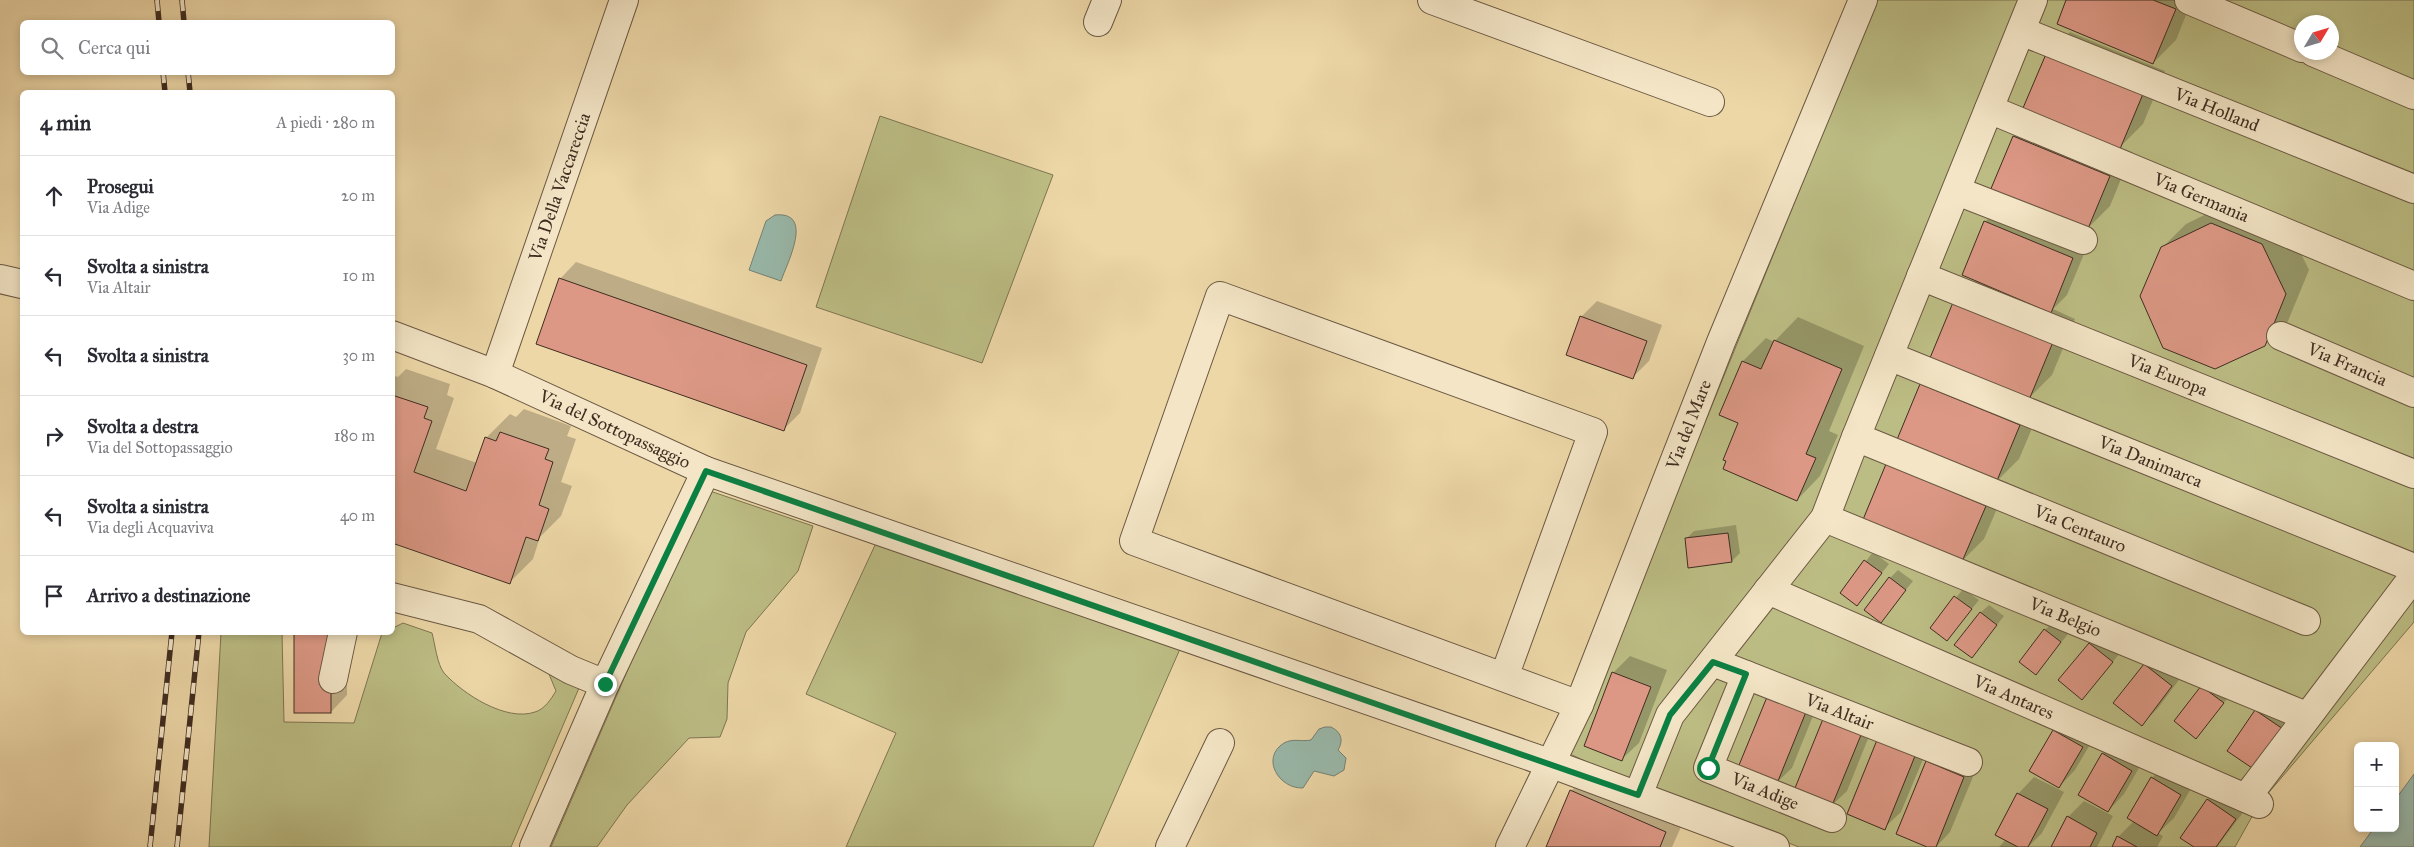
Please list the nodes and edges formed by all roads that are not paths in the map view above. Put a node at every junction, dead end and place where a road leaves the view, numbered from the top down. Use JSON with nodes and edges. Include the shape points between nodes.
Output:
{"nodes":[{"id":1,"x":624,"y":0,"type":"edge"},
{"id":2,"x":1432,"y":0,"type":"edge"},
{"id":3,"x":1863,"y":0,"type":"edge"},
{"id":4,"x":2033,"y":0,"type":"edge"},
{"id":5,"x":2189,"y":0,"type":"edge"},
{"id":6,"x":2020,"y":31,"type":"junction"},
{"id":7,"x":2294,"y":45,"type":"edge"},
{"id":8,"x":2331,"y":60,"type":"edge"},
{"id":9,"x":2414,"y":96,"type":"edge"},
{"id":10,"x":1710,"y":102,"type":"dead end"},
{"id":11,"x":1989,"y":109,"type":"junction"},
{"id":12,"x":2414,"y":189,"type":"edge"},
{"id":13,"x":1956,"y":191,"type":"junction"},
{"id":14,"x":2083,"y":240,"type":"dead end"},
{"id":15,"x":1921,"y":276,"type":"junction"},
{"id":16,"x":0,"y":279,"type":"edge"},
{"id":17,"x":20,"y":284,"type":"edge"},
{"id":18,"x":2414,"y":286,"type":"edge"},
{"id":19,"x":2281,"y":336,"type":"dead end"},
{"id":20,"x":395,"y":337,"type":"edge"},
{"id":21,"x":1889,"y":356,"type":"junction"},
{"id":22,"x":496,"y":374,"type":"junction"},
{"id":23,"x":2414,"y":393,"type":"edge"},
{"id":24,"x":1856,"y":437,"type":"junction"},
{"id":25,"x":706,"y":471,"type":"junction"},
{"id":26,"x":2414,"y":474,"type":"edge"},
{"id":27,"x":1825,"y":518,"type":"junction"},
{"id":28,"x":2414,"y":568,"type":"edge"},
{"id":29,"x":2414,"y":576,"type":"edge"},
{"id":30,"x":1768,"y":590,"type":"junction"},
{"id":31,"x":395,"y":598,"type":"edge"},
{"id":32,"x":2306,"y":621,"type":"dead end"},
{"id":33,"x":342,"y":635,"type":"edge"},
{"id":34,"x":1713,"y":662,"type":"junction"},
{"id":35,"x":1746,"y":674,"type":"junction"},
{"id":36,"x":1504,"y":677,"type":"junction"},
{"id":37,"x":334,"y":679,"type":"dead end"},
{"id":38,"x":605,"y":684,"type":"junction"},
{"id":39,"x":1579,"y":705,"type":"junction"},
{"id":40,"x":2306,"y":716,"type":"junction"},
{"id":41,"x":1220,"y":743,"type":"dead end"},
{"id":42,"x":1968,"y":762,"type":"dead end"},
{"id":43,"x":1552,"y":764,"type":"junction"},
{"id":44,"x":1638,"y":795,"type":"junction"},
{"id":45,"x":1832,"y":818,"type":"dead end"},
{"id":46,"x":534,"y":847,"type":"edge"},
{"id":47,"x":1170,"y":847,"type":"edge"},
{"id":48,"x":1510,"y":847,"type":"edge"},
{"id":49,"x":1775,"y":847,"type":"edge"}],
"edges":[{"from":1,"to":22,"type":"street","name":"Via Della Vaccareccia"},
{"from":2,"to":10,"type":"street"},
{"from":3,"to":39,"type":"street","name":"Via del Mare","via":[[1721,342]]},
{"from":4,"to":6,"type":"street"},
{"from":5,"to":7,"type":"street"},
{"from":6,"to":11,"type":"street"},
{"from":6,"to":12,"type":"street","name":"Via Holland"},
{"from":8,"to":9,"type":"street"},
{"from":11,"to":13,"type":"street"},
{"from":11,"to":18,"type":"street","name":"Via Germania"},
{"from":13,"to":14,"type":"street"},
{"from":13,"to":15,"type":"street"},
{"from":15,"to":21,"type":"street"},
{"from":15,"to":26,"type":"street","name":"Via Europa"},
{"from":16,"to":17,"type":"street"},
{"from":19,"to":23,"type":"street","name":"Via Francia"},
{"from":20,"to":22,"type":"street","name":"Via del Sottopassaggio"},
{"from":21,"to":24,"type":"street"},
{"from":21,"to":28,"type":"street","name":"Via Danimarca"},
{"from":22,"to":25,"type":"street","name":"Via del Sottopassaggio"},
{"from":24,"to":27,"type":"street"},
{"from":24,"to":32,"type":"street","name":"Via Centauro"},
{"from":25,"to":38,"type":"street"},
{"from":25,"to":43,"type":"street","name":"Via del Sottopassaggio"},
{"from":27,"to":30,"type":"street"},
{"from":27,"to":40,"type":"street","name":"Via Belgio"},
{"from":29,"to":40,"type":"street"},
{"from":30,"to":34,"type":"street"},
{"from":30,"to":40,"type":"street","name":"Via Antares","via":[[2252,801]]},
{"from":31,"to":38,"type":"street","via":[[479,619],[571,670]]},
{"from":33,"to":37,"type":"street"},
{"from":34,"to":35,"type":"street","name":"Via Altair"},
{"from":34,"to":44,"type":"street","via":[[1670,715]]},
{"from":35,"to":42,"type":"street","name":"Via Altair"},
{"from":35,"to":45,"type":"street","name":"Via Adige","via":[[1708,768]]},
{"from":36,"to":36,"type":"street","via":[[1134,542],[1220,296],[1593,432]]},
{"from":36,"to":39,"type":"street"},
{"from":38,"to":46,"type":"street"},
{"from":39,"to":43,"type":"street","name":"Via del Mare"},
{"from":41,"to":47,"type":"street"},
{"from":43,"to":44,"type":"street","name":"Via del Sottopassaggio"},
{"from":43,"to":48,"type":"street","name":"Via del Mare"},
{"from":44,"to":49,"type":"street","name":"Via del Sottopassaggio"}]}
